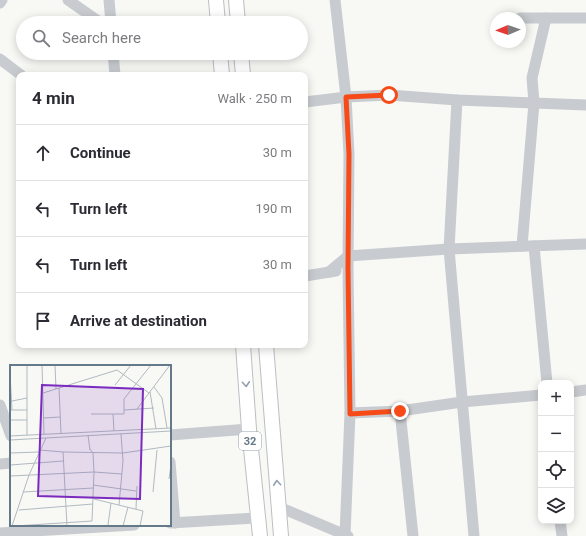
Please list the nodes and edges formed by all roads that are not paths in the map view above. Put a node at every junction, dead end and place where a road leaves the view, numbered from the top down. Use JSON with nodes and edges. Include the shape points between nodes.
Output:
{"nodes":[{"id":1,"x":2,"y":0,"type":"edge"},
{"id":2,"x":68,"y":0,"type":"edge"},
{"id":3,"x":109,"y":0,"type":"edge"},
{"id":4,"x":216,"y":0,"type":"edge"},
{"id":5,"x":236,"y":0,"type":"edge"},
{"id":6,"x":335,"y":0,"type":"edge"},
{"id":7,"x":0,"y":3,"type":"edge"},
{"id":8,"x":91,"y":16,"type":"edge"},
{"id":9,"x":110,"y":16,"type":"edge"},
{"id":10,"x":217,"y":16,"type":"edge"},
{"id":11,"x":237,"y":16,"type":"edge"},
{"id":12,"x":526,"y":18,"type":"edge"},
{"id":13,"x":546,"y":18,"type":"junction"},
{"id":14,"x":586,"y":18,"type":"edge"},
{"id":15,"x":0,"y":59,"type":"edge"},
{"id":16,"x":114,"y":60,"type":"edge"},
{"id":17,"x":221,"y":60,"type":"edge"},
{"id":18,"x":242,"y":60,"type":"edge"},
{"id":19,"x":17,"y":72,"type":"edge"},
{"id":20,"x":115,"y":72,"type":"edge"},
{"id":21,"x":222,"y":72,"type":"edge"},
{"id":22,"x":243,"y":72,"type":"edge"},
{"id":23,"x":346,"y":97,"type":"junction"},
{"id":24,"x":457,"y":100,"type":"junction"},
{"id":25,"x":308,"y":102,"type":"edge"},
{"id":26,"x":534,"y":103,"type":"junction"},
{"id":27,"x":586,"y":105,"type":"edge"},
{"id":28,"x":586,"y":244,"type":"edge"},
{"id":29,"x":522,"y":246,"type":"junction"},
{"id":30,"x":534,"y":246,"type":"junction"},
{"id":31,"x":449,"y":249,"type":"junction"},
{"id":32,"x":348,"y":256,"type":"junction"},
{"id":33,"x":348,"y":268,"type":"junction"},
{"id":34,"x":329,"y":272,"type":"junction"},
{"id":35,"x":308,"y":276,"type":"edge"},
{"id":36,"x":243,"y":348,"type":"edge"},
{"id":37,"x":266,"y":348,"type":"edge"},
{"id":38,"x":547,"y":380,"type":"edge"},
{"id":39,"x":586,"y":390,"type":"edge"},
{"id":40,"x":574,"y":392,"type":"edge"},
{"id":41,"x":538,"y":395,"type":"edge"},
{"id":42,"x":462,"y":402,"type":"junction"},
{"id":43,"x":0,"y":405,"type":"edge"},
{"id":44,"x":400,"y":411,"type":"junction"},
{"id":45,"x":350,"y":414,"type":"junction"},
{"id":46,"x":272,"y":427,"type":"junction"},
{"id":47,"x":249,"y":429,"type":"junction"},
{"id":48,"x":10,"y":433,"type":"edge"},
{"id":49,"x":171,"y":435,"type":"edge"},
{"id":50,"x":10,"y":463,"type":"edge"},
{"id":51,"x":0,"y":464,"type":"edge"},
{"id":52,"x":171,"y":492,"type":"edge"},
{"id":53,"x":279,"y":507,"type":"junction"},
{"id":54,"x":258,"y":518,"type":"junction"},
{"id":55,"x":172,"y":523,"type":"edge"},
{"id":56,"x":560,"y":524,"type":"edge"},
{"id":57,"x":103,"y":526,"type":"edge"},
{"id":58,"x":41,"y":528,"type":"edge"},
{"id":59,"x":0,"y":533,"type":"edge"},
{"id":60,"x":347,"y":535,"type":"edge"},
{"id":61,"x":260,"y":536,"type":"edge"},
{"id":62,"x":281,"y":536,"type":"edge"},
{"id":63,"x":413,"y":536,"type":"edge"},
{"id":64,"x":474,"y":536,"type":"edge"},
{"id":65,"x":562,"y":536,"type":"edge"}],
"edges":[{"from":1,"to":7,"type":"street"},
{"from":2,"to":8,"type":"street"},
{"from":3,"to":9,"type":"street"},
{"from":4,"to":10,"type":"main road"},
{"from":5,"to":11,"type":"main road"},
{"from":6,"to":23,"type":"street"},
{"from":12,"to":13,"type":"street"},
{"from":13,"to":14,"type":"street"},
{"from":13,"to":26,"type":"street","via":[[532,78]]},
{"from":15,"to":19,"type":"street"},
{"from":16,"to":20,"type":"street"},
{"from":17,"to":21,"type":"main road"},
{"from":18,"to":22,"type":"main road"},
{"from":23,"to":24,"type":"street","via":[[389,95]]},
{"from":23,"to":25,"type":"street"},
{"from":23,"to":32,"type":"street","via":[[349,154]]},
{"from":24,"to":26,"type":"street"},
{"from":24,"to":31,"type":"street"},
{"from":26,"to":27,"type":"street"},
{"from":26,"to":29,"type":"street"},
{"from":28,"to":30,"type":"street"},
{"from":29,"to":30,"type":"street"},
{"from":29,"to":31,"type":"street"},
{"from":30,"to":38,"type":"street"},
{"from":31,"to":32,"type":"street"},
{"from":31,"to":42,"type":"street"},
{"from":32,"to":33,"type":"street"},
{"from":32,"to":34,"type":"street"},
{"from":33,"to":34,"type":"street"},
{"from":33,"to":45,"type":"street"},
{"from":34,"to":35,"type":"street"},
{"from":36,"to":47,"type":"main road","number":"32","one_way":true},
{"from":37,"to":46,"type":"main road","number":"32"},
{"from":39,"to":40,"type":"street"},
{"from":41,"to":42,"type":"street"},
{"from":42,"to":44,"type":"street"},
{"from":42,"to":64,"type":"street"},
{"from":43,"to":48,"type":"street"},
{"from":44,"to":45,"type":"street"},
{"from":44,"to":63,"type":"street"},
{"from":45,"to":60,"type":"street"},
{"from":46,"to":47,"type":"main road"},
{"from":53,"to":46,"type":"main road","number":"32","one_way":true},
{"from":47,"to":49,"type":"street"},
{"from":47,"to":54,"type":"main road","number":"32"},
{"from":50,"to":51,"type":"street"},
{"from":52,"to":55,"type":"street"},
{"from":53,"to":60,"type":"street"},
{"from":53,"to":62,"type":"main road","number":"32"},
{"from":54,"to":55,"type":"street"},
{"from":54,"to":61,"type":"main road","number":"32"},
{"from":56,"to":65,"type":"street"},
{"from":57,"to":58,"type":"street"},
{"from":58,"to":59,"type":"street"}]}
